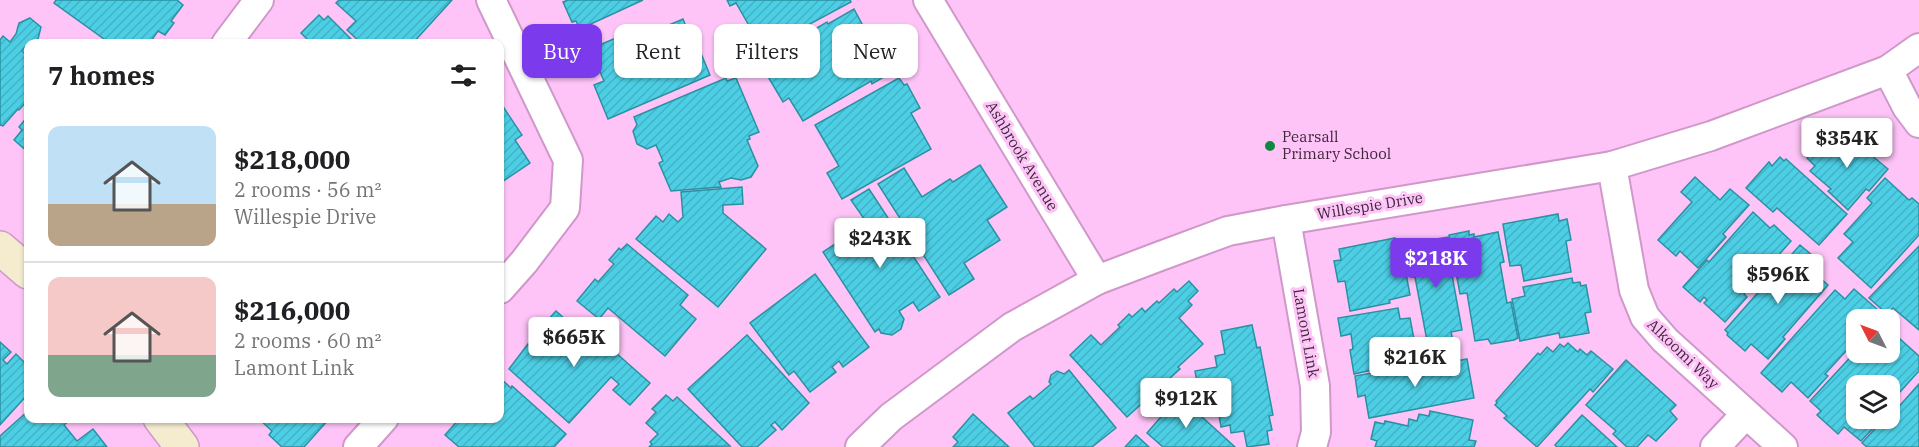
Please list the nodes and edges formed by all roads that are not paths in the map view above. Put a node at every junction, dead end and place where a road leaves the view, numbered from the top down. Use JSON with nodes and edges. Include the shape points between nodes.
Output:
{"nodes":[{"id":1,"x":259,"y":0,"type":"edge"},
{"id":2,"x":491,"y":0,"type":"edge"},
{"id":3,"x":928,"y":0,"type":"edge"},
{"id":4,"x":230,"y":39,"type":"edge"},
{"id":5,"x":1919,"y":48,"type":"edge"},
{"id":6,"x":1888,"y":70,"type":"junction"},
{"id":7,"x":1919,"y":123,"type":"edge"},
{"id":8,"x":1612,"y":166,"type":"junction"},
{"id":9,"x":1286,"y":220,"type":"junction"},
{"id":10,"x":0,"y":248,"type":"edge"},
{"id":11,"x":24,"y":269,"type":"edge"},
{"id":12,"x":1097,"y":280,"type":"junction"},
{"id":13,"x":504,"y":284,"type":"edge"},
{"id":14,"x":1746,"y":414,"type":"junction"},
{"id":15,"x":164,"y":423,"type":"edge"},
{"id":16,"x":380,"y":423,"type":"edge"},
{"id":17,"x":182,"y":447,"type":"edge"},
{"id":18,"x":358,"y":447,"type":"edge"},
{"id":19,"x":860,"y":447,"type":"edge"},
{"id":20,"x":1312,"y":447,"type":"edge"},
{"id":21,"x":1715,"y":447,"type":"edge"},
{"id":22,"x":1782,"y":447,"type":"edge"}],
"edges":[{"from":1,"to":4,"type":"street"},
{"from":2,"to":13,"type":"street","via":[[568,160],[565,208]]},
{"from":3,"to":12,"type":"street","name":"Ashbrook Avenue"},
{"from":5,"to":6,"type":"street","name":"Willespie Drive"},
{"from":6,"to":7,"type":"street"},
{"from":6,"to":8,"type":"street","name":"Willespie Drive","via":[[1711,136]]},
{"from":8,"to":9,"type":"street","name":"Willespie Drive"},
{"from":8,"to":14,"type":"street","name":"Alkoomi Way","via":[[1634,290],[1645,317]]},
{"from":9,"to":12,"type":"street","name":"Willespie Drive","via":[[1228,231]]},
{"from":9,"to":20,"type":"street","name":"Lamont Link","via":[[1315,386],[1316,432]]},
{"from":10,"to":11,"type":"street"},
{"from":12,"to":19,"type":"street","name":"Willespie Drive","via":[[1012,327],[891,417]]},
{"from":14,"to":21,"type":"street"},
{"from":14,"to":22,"type":"street","name":"Alkoomi Way"},
{"from":15,"to":17,"type":"street"},
{"from":16,"to":18,"type":"street"}]}
